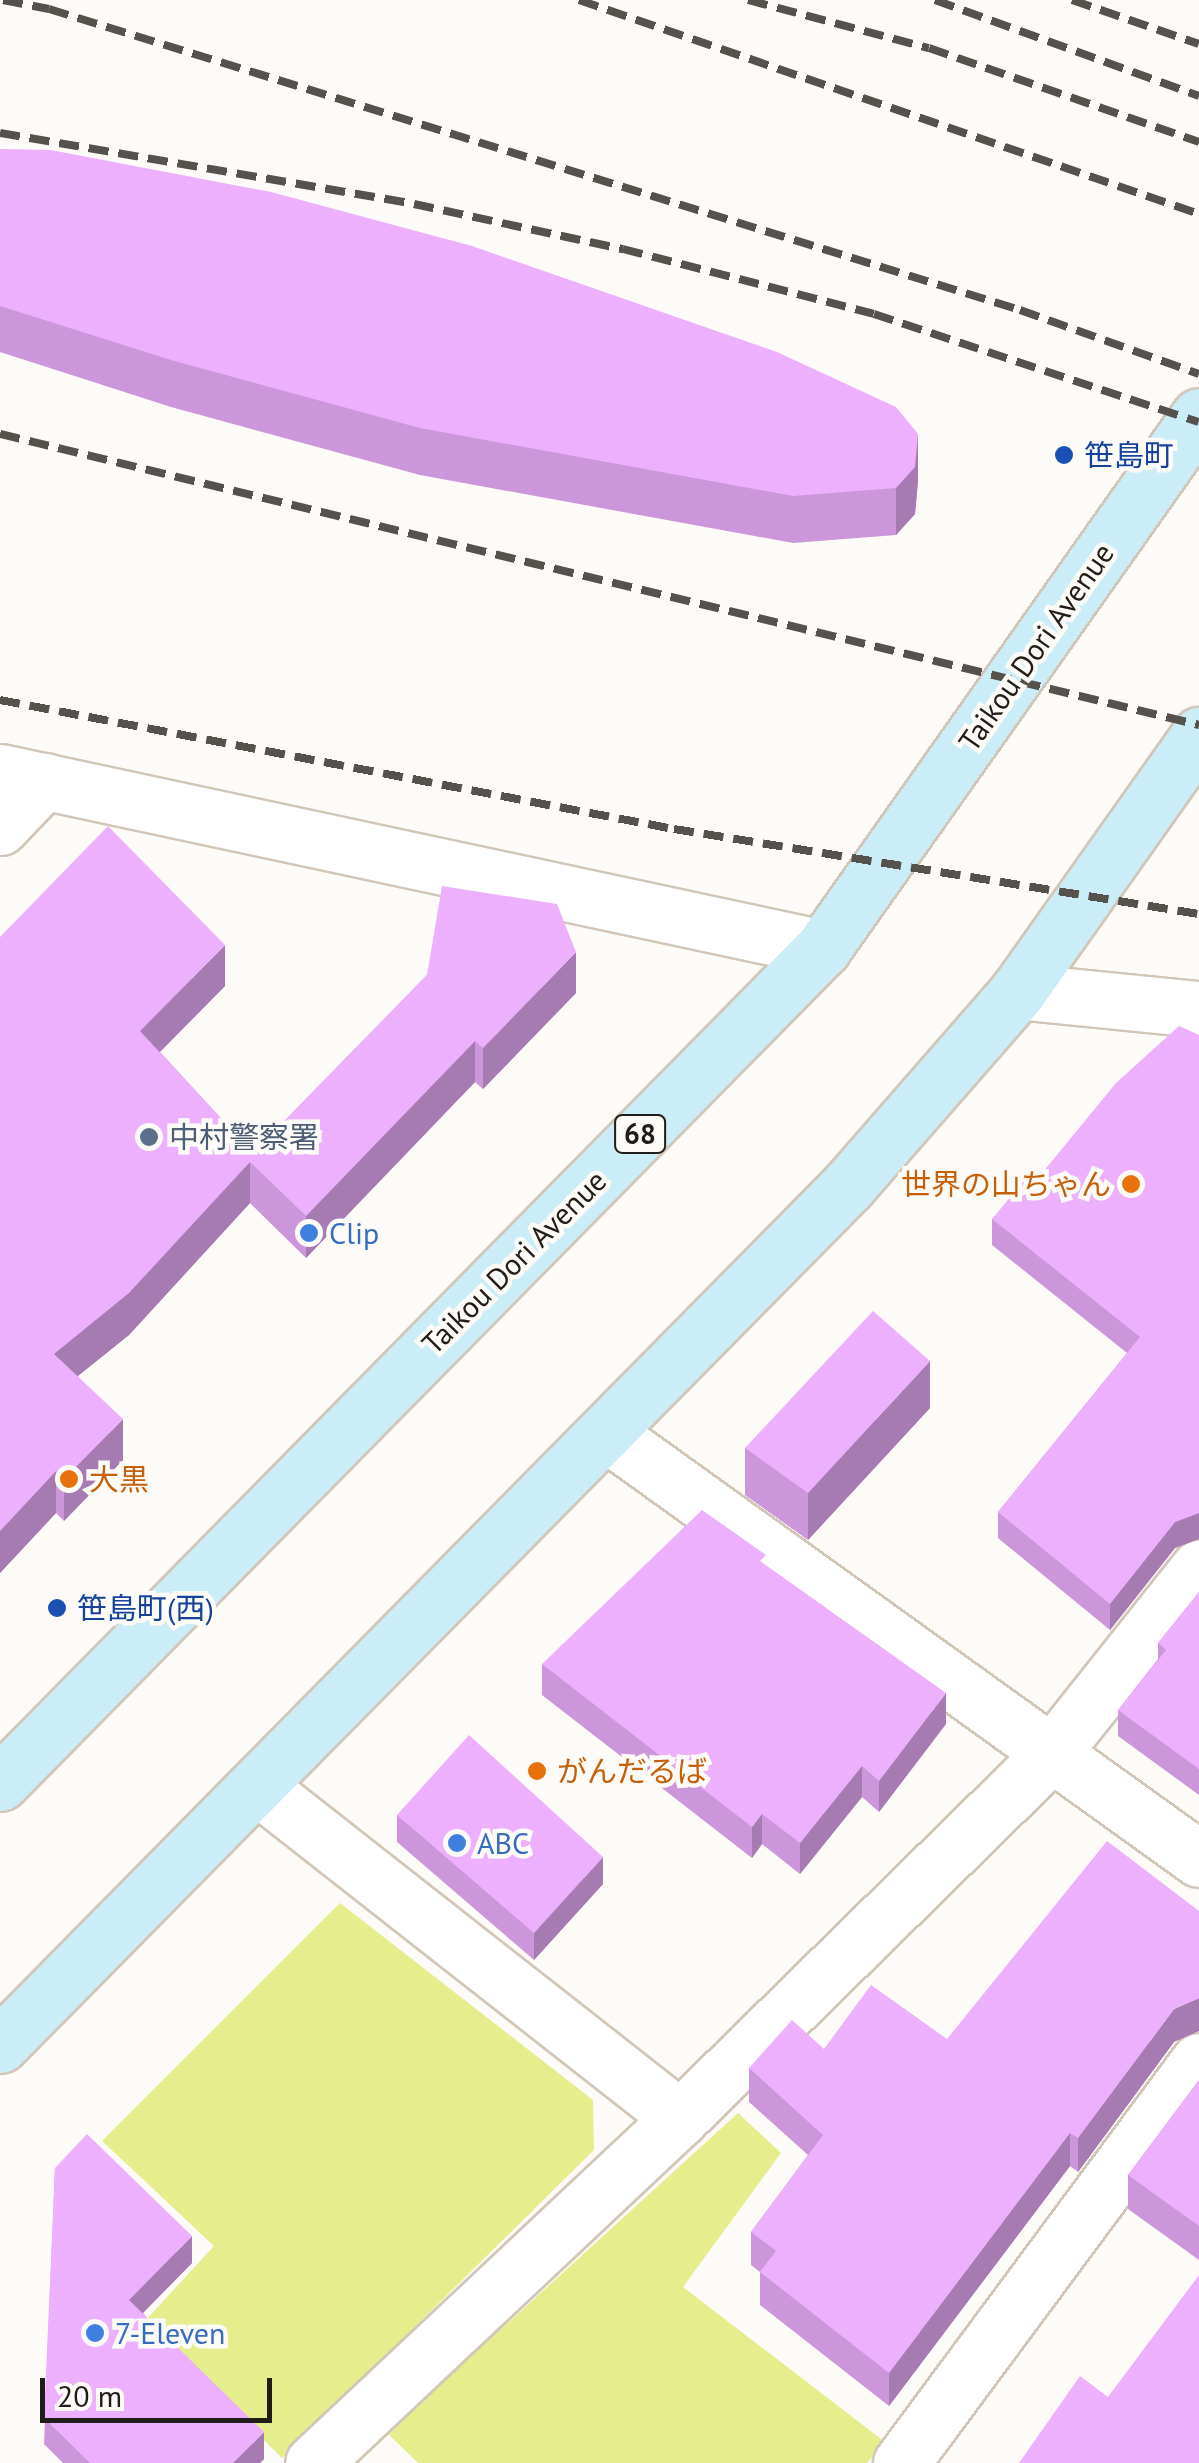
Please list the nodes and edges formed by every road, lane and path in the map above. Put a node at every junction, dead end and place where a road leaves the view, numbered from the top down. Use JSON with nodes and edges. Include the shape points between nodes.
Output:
{"nodes":[{"id":1,"x":1199,"y":416,"type":"edge"},
{"id":2,"x":1199,"y":736,"type":"edge"},
{"id":3,"x":22,"y":777,"type":"edge"},
{"id":4,"x":0,"y":827,"type":"edge"},
{"id":5,"x":823,"y":948,"type":"junction"},
{"id":6,"x":1018,"y":991,"type":"junction"},
{"id":7,"x":1199,"y":1009,"type":"edge"},
{"id":8,"x":606,"y":1432,"type":"junction"},
{"id":9,"x":1199,"y":1568,"type":"edge"},
{"id":10,"x":1051,"y":1754,"type":"junction"},
{"id":11,"x":0,"y":1783,"type":"edge"},
{"id":12,"x":258,"y":1786,"type":"junction"},
{"id":13,"x":1199,"y":1859,"type":"edge"},
{"id":14,"x":0,"y":2044,"type":"edge"},
{"id":15,"x":1199,"y":2061,"type":"edge"},
{"id":16,"x":680,"y":2118,"type":"junction"},
{"id":17,"x":313,"y":2463,"type":"edge"},
{"id":18,"x":901,"y":2463,"type":"edge"}],
"edges":[{"from":1,"to":5,"type":"main road","name":"Taikou Dori Avenue","number":"68"},
{"from":2,"to":6,"type":"main road"},
{"from":3,"to":4,"type":"street"},
{"from":3,"to":5,"type":"street"},
{"from":5,"to":11,"type":"main road","name":"Taikou Dori Avenue","number":"68"},
{"from":6,"to":7,"type":"street"},
{"from":6,"to":8,"type":"main road","via":[[848,1186]]},
{"from":8,"to":10,"type":"street"},
{"from":8,"to":12,"type":"main road"},
{"from":9,"to":10,"type":"street"},
{"from":10,"to":13,"type":"street"},
{"from":10,"to":16,"type":"street"},
{"from":12,"to":14,"type":"main road"},
{"from":12,"to":16,"type":"street"},
{"from":15,"to":18,"type":"street"},
{"from":16,"to":17,"type":"street"}]}
